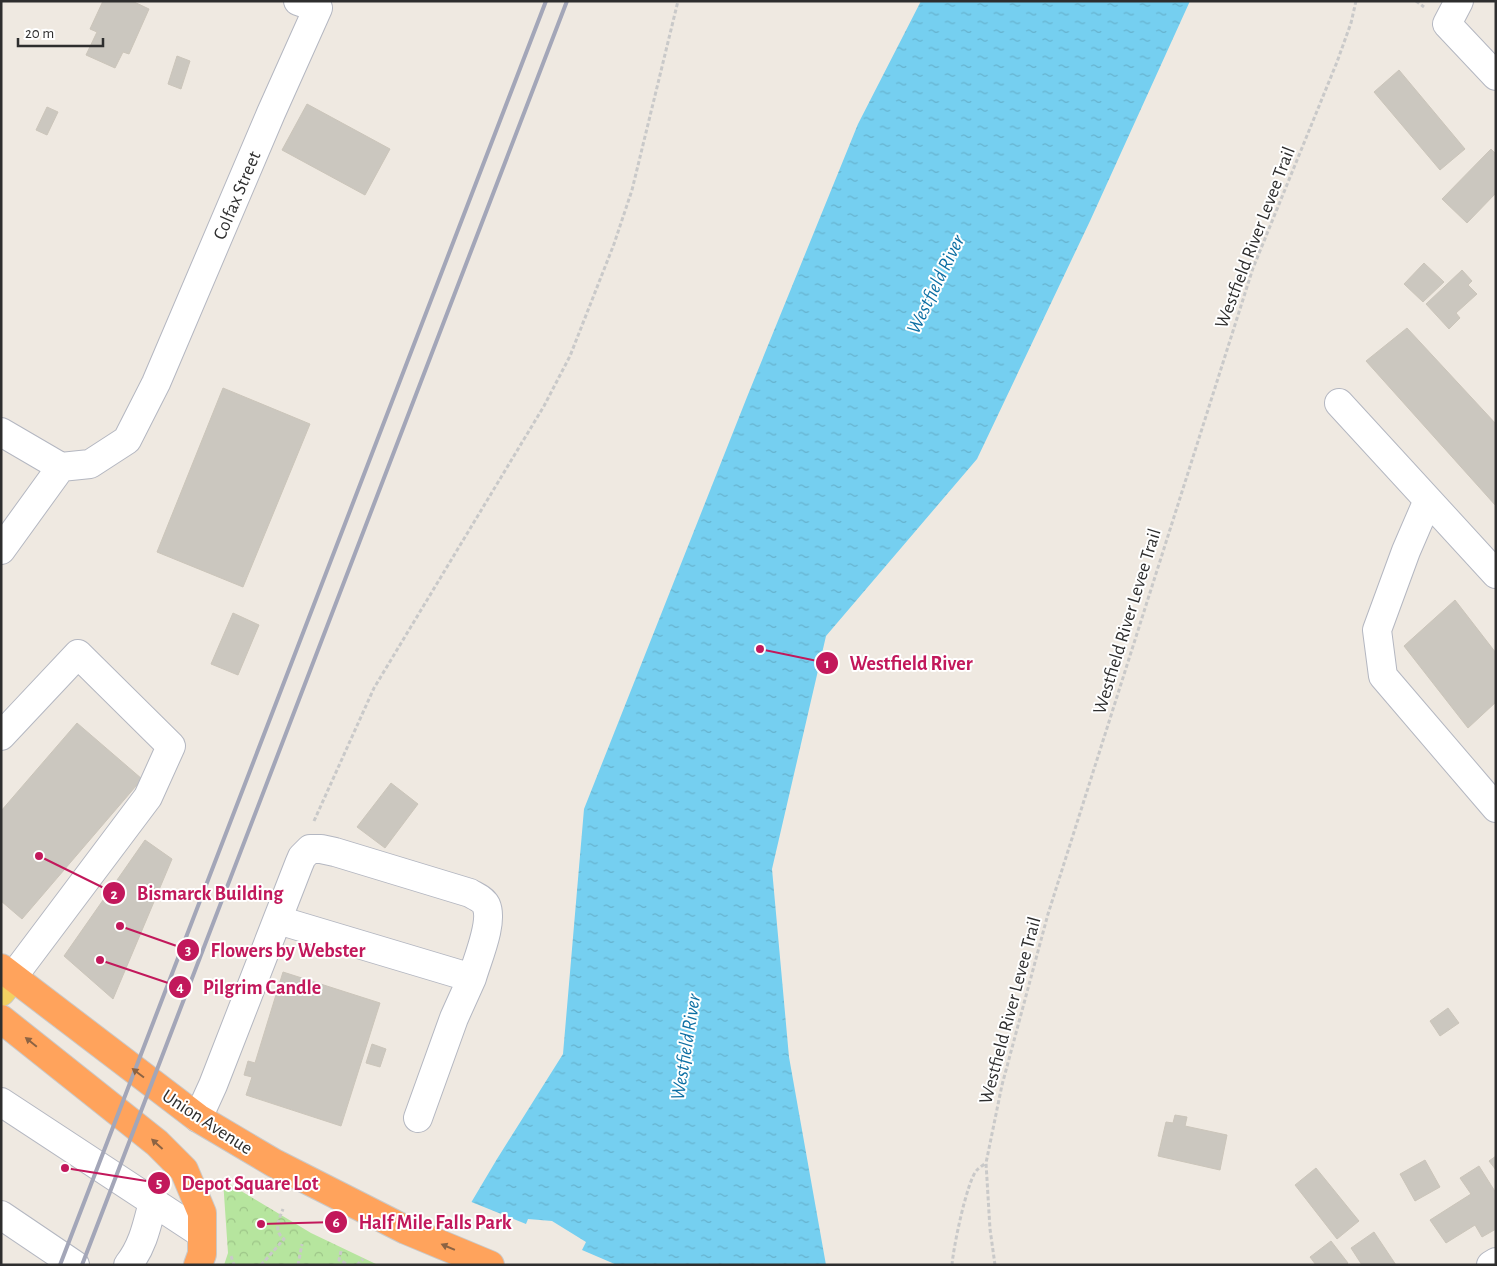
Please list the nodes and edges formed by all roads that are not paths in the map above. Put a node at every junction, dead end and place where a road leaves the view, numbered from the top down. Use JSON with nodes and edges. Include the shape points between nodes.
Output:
{"nodes":[{"id":1,"x":308,"y":5,"type":"edge"},
{"id":2,"x":1453,"y":12,"type":"edge"},
{"id":3,"x":1496,"y":76,"type":"edge"},
{"id":4,"x":1339,"y":403,"type":"dead end"},
{"id":5,"x":1,"y":432,"type":"edge"},
{"id":6,"x":61,"y":467,"type":"junction"},
{"id":7,"x":1428,"y":500,"type":"junction"},
{"id":8,"x":1,"y":550,"type":"edge"},
{"id":9,"x":1496,"y":574,"type":"edge"},
{"id":10,"x":1,"y":736,"type":"edge"},
{"id":11,"x":1496,"y":808,"type":"edge"},
{"id":12,"x":278,"y":920,"type":"junction"},
{"id":13,"x":472,"y":978,"type":"junction"},
{"id":14,"x":5,"y":980,"type":"edge"},
{"id":15,"x":1,"y":1019,"type":"edge"},
{"id":16,"x":1,"y":1102,"type":"edge"},
{"id":17,"x":198,"y":1118,"type":"junction"},
{"id":18,"x":418,"y":1118,"type":"dead end"},
{"id":19,"x":153,"y":1202,"type":"junction"},
{"id":20,"x":1,"y":1215,"type":"edge"},
{"id":21,"x":202,"y":1234,"type":"junction"},
{"id":22,"x":1496,"y":1262,"type":"edge"},
{"id":23,"x":75,"y":1265,"type":"edge"},
{"id":24,"x":128,"y":1265,"type":"edge"},
{"id":25,"x":198,"y":1265,"type":"edge"},
{"id":26,"x":490,"y":1265,"type":"edge"},
{"id":27,"x":1491,"y":1265,"type":"edge"}],
"edges":[{"from":1,"to":6,"type":"street","name":"Colfax Street","via":[[271,113],[156,383],[127,440],[90,464]]},
{"from":2,"to":3,"type":"street"},
{"from":4,"to":7,"type":"street"},
{"from":5,"to":6,"type":"street"},
{"from":6,"to":8,"type":"street"},
{"from":7,"to":9,"type":"street"},
{"from":7,"to":11,"type":"street","via":[[1377,630],[1383,676]]},
{"from":10,"to":14,"type":"street","via":[[78,654],[171,746],[148,797]]},
{"from":12,"to":13,"type":"street"},
{"from":12,"to":13,"type":"street","via":[[302,857],[316,848],[334,852],[480,898],[486,904],[488,921]]},
{"from":12,"to":17,"type":"street"},
{"from":13,"to":18,"type":"street"},
{"from":17,"to":14,"type":"highway","name":"Union Avenue","one_way":true},
{"from":21,"to":15,"type":"highway","one_way":true,"via":[[202,1213],[184,1170],[157,1143]]},
{"from":16,"to":19,"type":"street"},
{"from":26,"to":17,"type":"highway","name":"Union Avenue","one_way":true,"via":[[406,1230],[274,1163]]},
{"from":19,"to":21,"type":"street"},
{"from":19,"to":24,"type":"street","via":[[145,1236]]},
{"from":20,"to":23,"type":"street"},
{"from":21,"to":25,"type":"highway","via":[[202,1254]]},
{"from":22,"to":27,"type":"street"}]}
